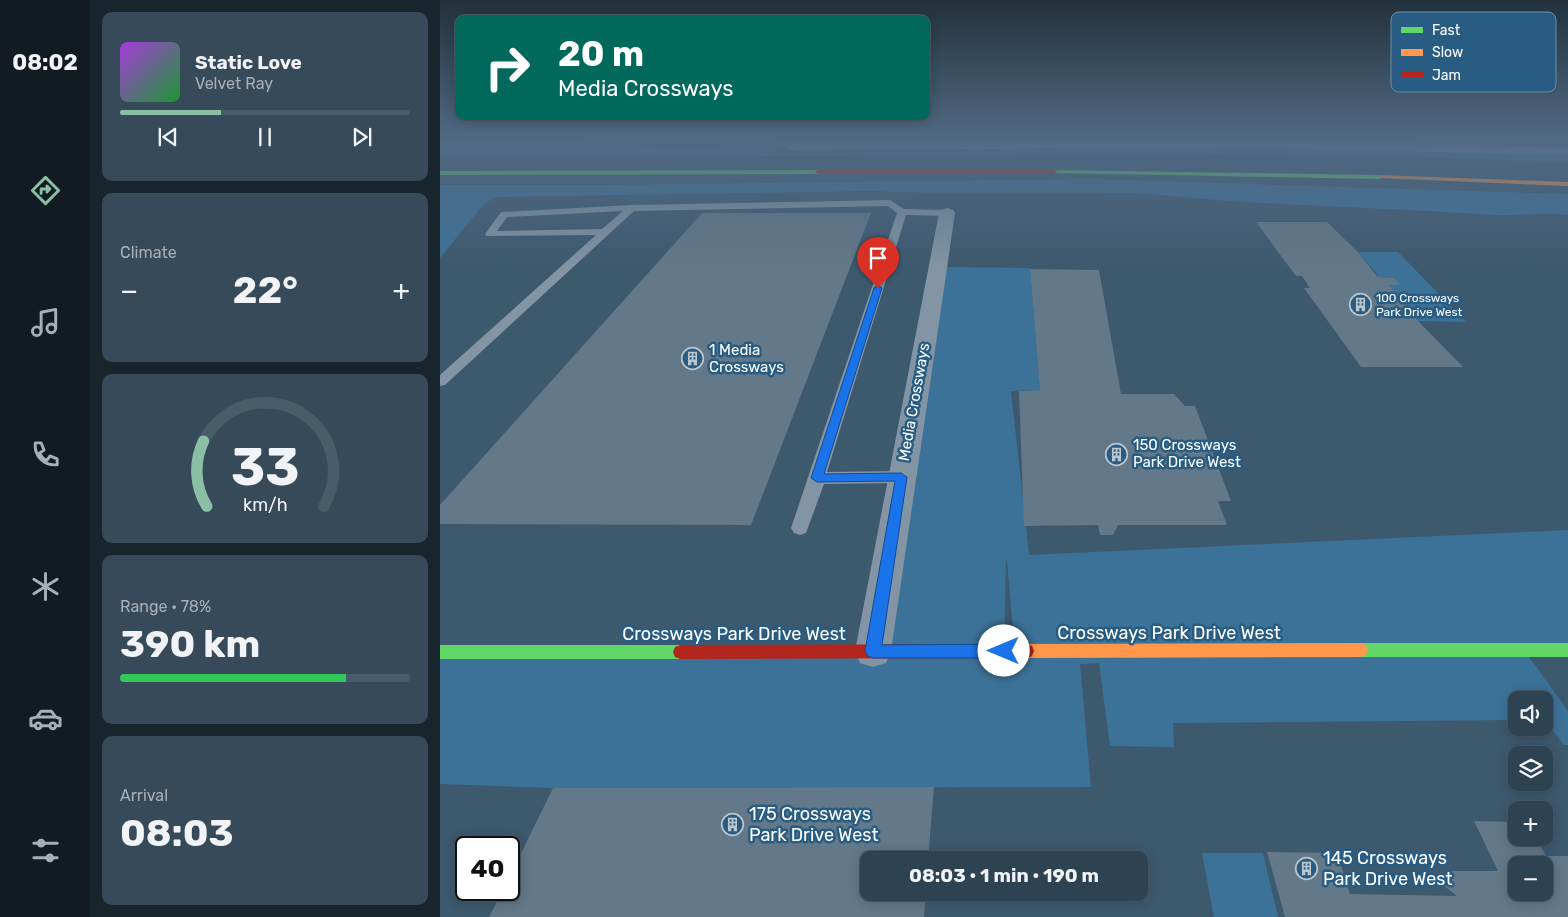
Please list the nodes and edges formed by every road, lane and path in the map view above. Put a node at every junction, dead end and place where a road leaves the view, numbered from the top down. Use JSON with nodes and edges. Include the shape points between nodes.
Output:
{"nodes":[{"id":1,"x":1447,"y":183,"type":"edge"},
{"id":2,"x":1531,"y":183,"type":"edge"},
{"id":3,"x":1568,"y":184,"type":"edge"},
{"id":4,"x":1568,"y":188,"type":"edge"},
{"id":5,"x":632,"y":208,"type":"junction"},
{"id":6,"x":902,"y":212,"type":"junction"},
{"id":7,"x":946,"y":213,"type":"joint"},
{"id":8,"x":605,"y":232,"type":"junction"},
{"id":9,"x":440,"y":382,"type":"edge"},
{"id":10,"x":901,"y":477,"type":"junction"},
{"id":11,"x":817,"y":478,"type":"junction"},
{"id":12,"x":800,"y":528,"type":"dead end"},
{"id":13,"x":1568,"y":650,"type":"edge"},
{"id":14,"x":873,"y":651,"type":"junction"},
{"id":15,"x":440,"y":652,"type":"edge"}],
"edges":[{"from":1,"to":4,"type":"main road"},
{"from":2,"to":3,"type":"main road"},
{"from":5,"to":6,"type":"lane","via":[[890,202]]},
{"from":5,"to":8,"type":"lane"},
{"from":5,"to":8,"type":"lane","via":[[504,214],[490,234]]},
{"from":6,"to":7,"type":"lane"},
{"from":6,"to":11,"type":"lane"},
{"from":7,"to":10,"type":"street","name":"Media Crossways"},
{"from":8,"to":9,"type":"lane"},
{"from":10,"to":11,"type":"lane"},
{"from":10,"to":14,"type":"street","name":"Media Crossways"},
{"from":11,"to":12,"type":"lane"},
{"from":13,"to":14,"type":"main road","name":"Crossways Park Drive West"},
{"from":14,"to":15,"type":"main road","name":"Crossways Park Drive West"}]}
